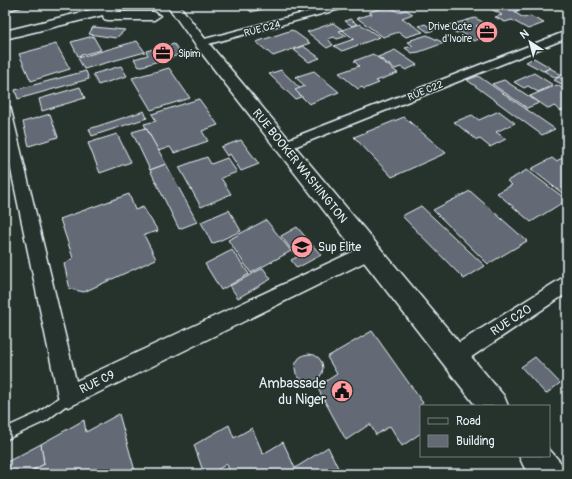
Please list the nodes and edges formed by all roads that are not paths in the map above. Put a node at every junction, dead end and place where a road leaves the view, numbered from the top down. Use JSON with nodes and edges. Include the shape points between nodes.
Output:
{"nodes":[{"id":1,"x":24,"y":5,"type":"edge"},
{"id":2,"x":85,"y":5,"type":"edge"},
{"id":3,"x":126,"y":5,"type":"edge"},
{"id":4,"x":136,"y":5,"type":"edge"},
{"id":5,"x":173,"y":5,"type":"edge"},
{"id":6,"x":346,"y":5,"type":"edge"},
{"id":7,"x":322,"y":8,"type":"edge"},
{"id":8,"x":5,"y":9,"type":"edge"},
{"id":9,"x":73,"y":20,"type":"junction"},
{"id":10,"x":164,"y":21,"type":"junction"},
{"id":11,"x":5,"y":24,"type":"edge"},
{"id":12,"x":567,"y":34,"type":"edge"},
{"id":13,"x":5,"y":35,"type":"edge"},
{"id":14,"x":199,"y":40,"type":"junction"},
{"id":15,"x":5,"y":110,"type":"edge"},
{"id":16,"x":284,"y":146,"type":"junction"},
{"id":17,"x":369,"y":252,"type":"junction"},
{"id":18,"x":567,"y":283,"type":"edge"},
{"id":19,"x":454,"y":358,"type":"junction"},
{"id":20,"x":69,"y":396,"type":"junction"},
{"id":21,"x":493,"y":405,"type":"edge"},
{"id":22,"x":5,"y":434,"type":"edge"},
{"id":23,"x":536,"y":457,"type":"edge"},
{"id":24,"x":550,"y":474,"type":"edge"}],
"edges":[{"from":1,"to":8,"type":"lane"},
{"from":2,"to":11,"type":"street"},
{"from":3,"to":9,"type":"street"},
{"from":4,"to":10,"type":"street","name":"RUE BOOKER WASHINGTON"},
{"from":5,"to":14,"type":"street","name":"RUE BOOKER WASHINGTON"},
{"from":6,"to":7,"type":"street","name":"RUE C24"},
{"from":7,"to":14,"type":"street","name":"RUE C24"},
{"from":9,"to":10,"type":"street","via":[[114,16]]},
{"from":9,"to":13,"type":"street"},
{"from":10,"to":14,"type":"street","name":"RUE BOOKER WASHINGTON"},
{"from":12,"to":16,"type":"street","name":"RUE C22"},
{"from":14,"to":16,"type":"street","name":"RUE BOOKER WASHINGTON"},
{"from":15,"to":20,"type":"street","name":"RUE C9"},
{"from":16,"to":17,"type":"street","name":"RUE BOOKER WASHINGTON"},
{"from":17,"to":19,"type":"street","name":"RUE BOOKER WASHINGTON"},
{"from":17,"to":20,"type":"street","name":"RUE C9"},
{"from":18,"to":19,"type":"street","name":"RUE C20"},
{"from":19,"to":21,"type":"street","name":"RUE BOOKER WASHINGTON"},
{"from":20,"to":22,"type":"lane","via":[[42,417]]},
{"from":23,"to":24,"type":"street"}]}
